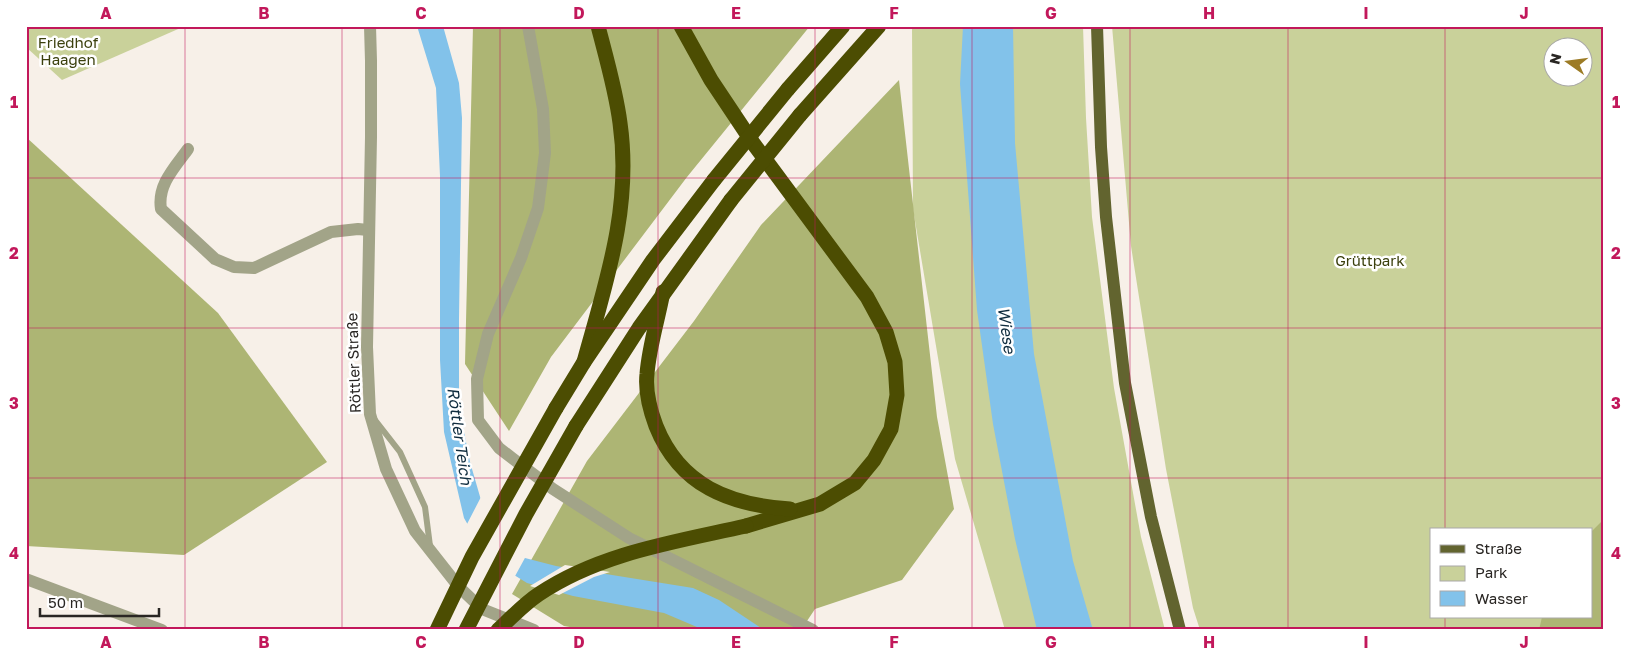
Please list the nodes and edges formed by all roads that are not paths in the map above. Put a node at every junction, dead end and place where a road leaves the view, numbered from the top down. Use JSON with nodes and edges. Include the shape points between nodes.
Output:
{"nodes":[{"id":1,"x":370,"y":26,"type":"edge"},
{"id":2,"x":528,"y":26,"type":"edge"},
{"id":3,"x":598,"y":26,"type":"edge"},
{"id":4,"x":681,"y":26,"type":"edge"},
{"id":5,"x":844,"y":26,"type":"edge"},
{"id":6,"x":879,"y":26,"type":"edge"},
{"id":7,"x":1097,"y":26,"type":"edge"},
{"id":8,"x":188,"y":149,"type":"dead end"},
{"id":9,"x":368,"y":230,"type":"junction"},
{"id":10,"x":664,"y":292,"type":"junction"},
{"id":11,"x":584,"y":362,"type":"junction"},
{"id":12,"x":370,"y":414,"type":"junction"},
{"id":13,"x":796,"y":510,"type":"junction"},
{"id":14,"x":430,"y":550,"type":"junction"},
{"id":15,"x":26,"y":579,"type":"edge"},
{"id":16,"x":162,"y":630,"type":"edge"},
{"id":17,"x":436,"y":630,"type":"edge"},
{"id":18,"x":466,"y":630,"type":"edge"},
{"id":19,"x":498,"y":630,"type":"edge"},
{"id":20,"x":534,"y":630,"type":"edge"},
{"id":21,"x":813,"y":630,"type":"edge"},
{"id":22,"x":1180,"y":630,"type":"edge"}],
"edges":[{"from":1,"to":9,"type":"street","name":"Röttler Straße"},
{"from":2,"to":21,"type":"street","via":[[543,109],[544,153],[538,208],[521,258],[488,334],[477,379],[478,420],[499,448],[553,489],[629,538]]},
{"from":3,"to":11,"type":"highway","via":[[620,122],[623,175],[616,247]]},
{"from":4,"to":13,"type":"highway","via":[[711,80],[753,143],[867,297],[886,332],[894,362],[897,395],[891,429],[874,460],[855,483],[820,504]]},
{"from":5,"to":11,"type":"highway","bridge":true,"via":[[714,180],[653,260]]},
{"from":6,"to":10,"type":"highway","bridge":true,"via":[[730,200]]},
{"from":7,"to":22,"type":"main road","via":[[1106,217],[1125,383],[1151,517]]},
{"from":8,"to":9,"type":"street","via":[[166,179],[160,208],[215,259],[234,267],[254,268],[330,232]]},
{"from":9,"to":12,"type":"street","name":"Röttler Straße"},
{"from":10,"to":13,"type":"highway","via":[[647,376],[652,415],[662,440],[689,475],[709,489],[730,499],[762,507]]},
{"from":10,"to":18,"type":"highway","bridge":true,"via":[[576,426]]},
{"from":11,"to":17,"type":"highway","bridge":true,"via":[[477,548]]},
{"from":12,"to":14,"type":"street","name":"Röttler Straße","via":[[386,470],[415,531]]},
{"from":12,"to":14,"type":"lane","via":[[400,452],[425,507]]},
{"from":13,"to":19,"type":"highway","bridge":true,"via":[[746,526],[605,560],[538,595]]},
{"from":14,"to":20,"type":"street","name":"Röttler Straße","via":[[482,609]]},
{"from":15,"to":16,"type":"street"}]}
